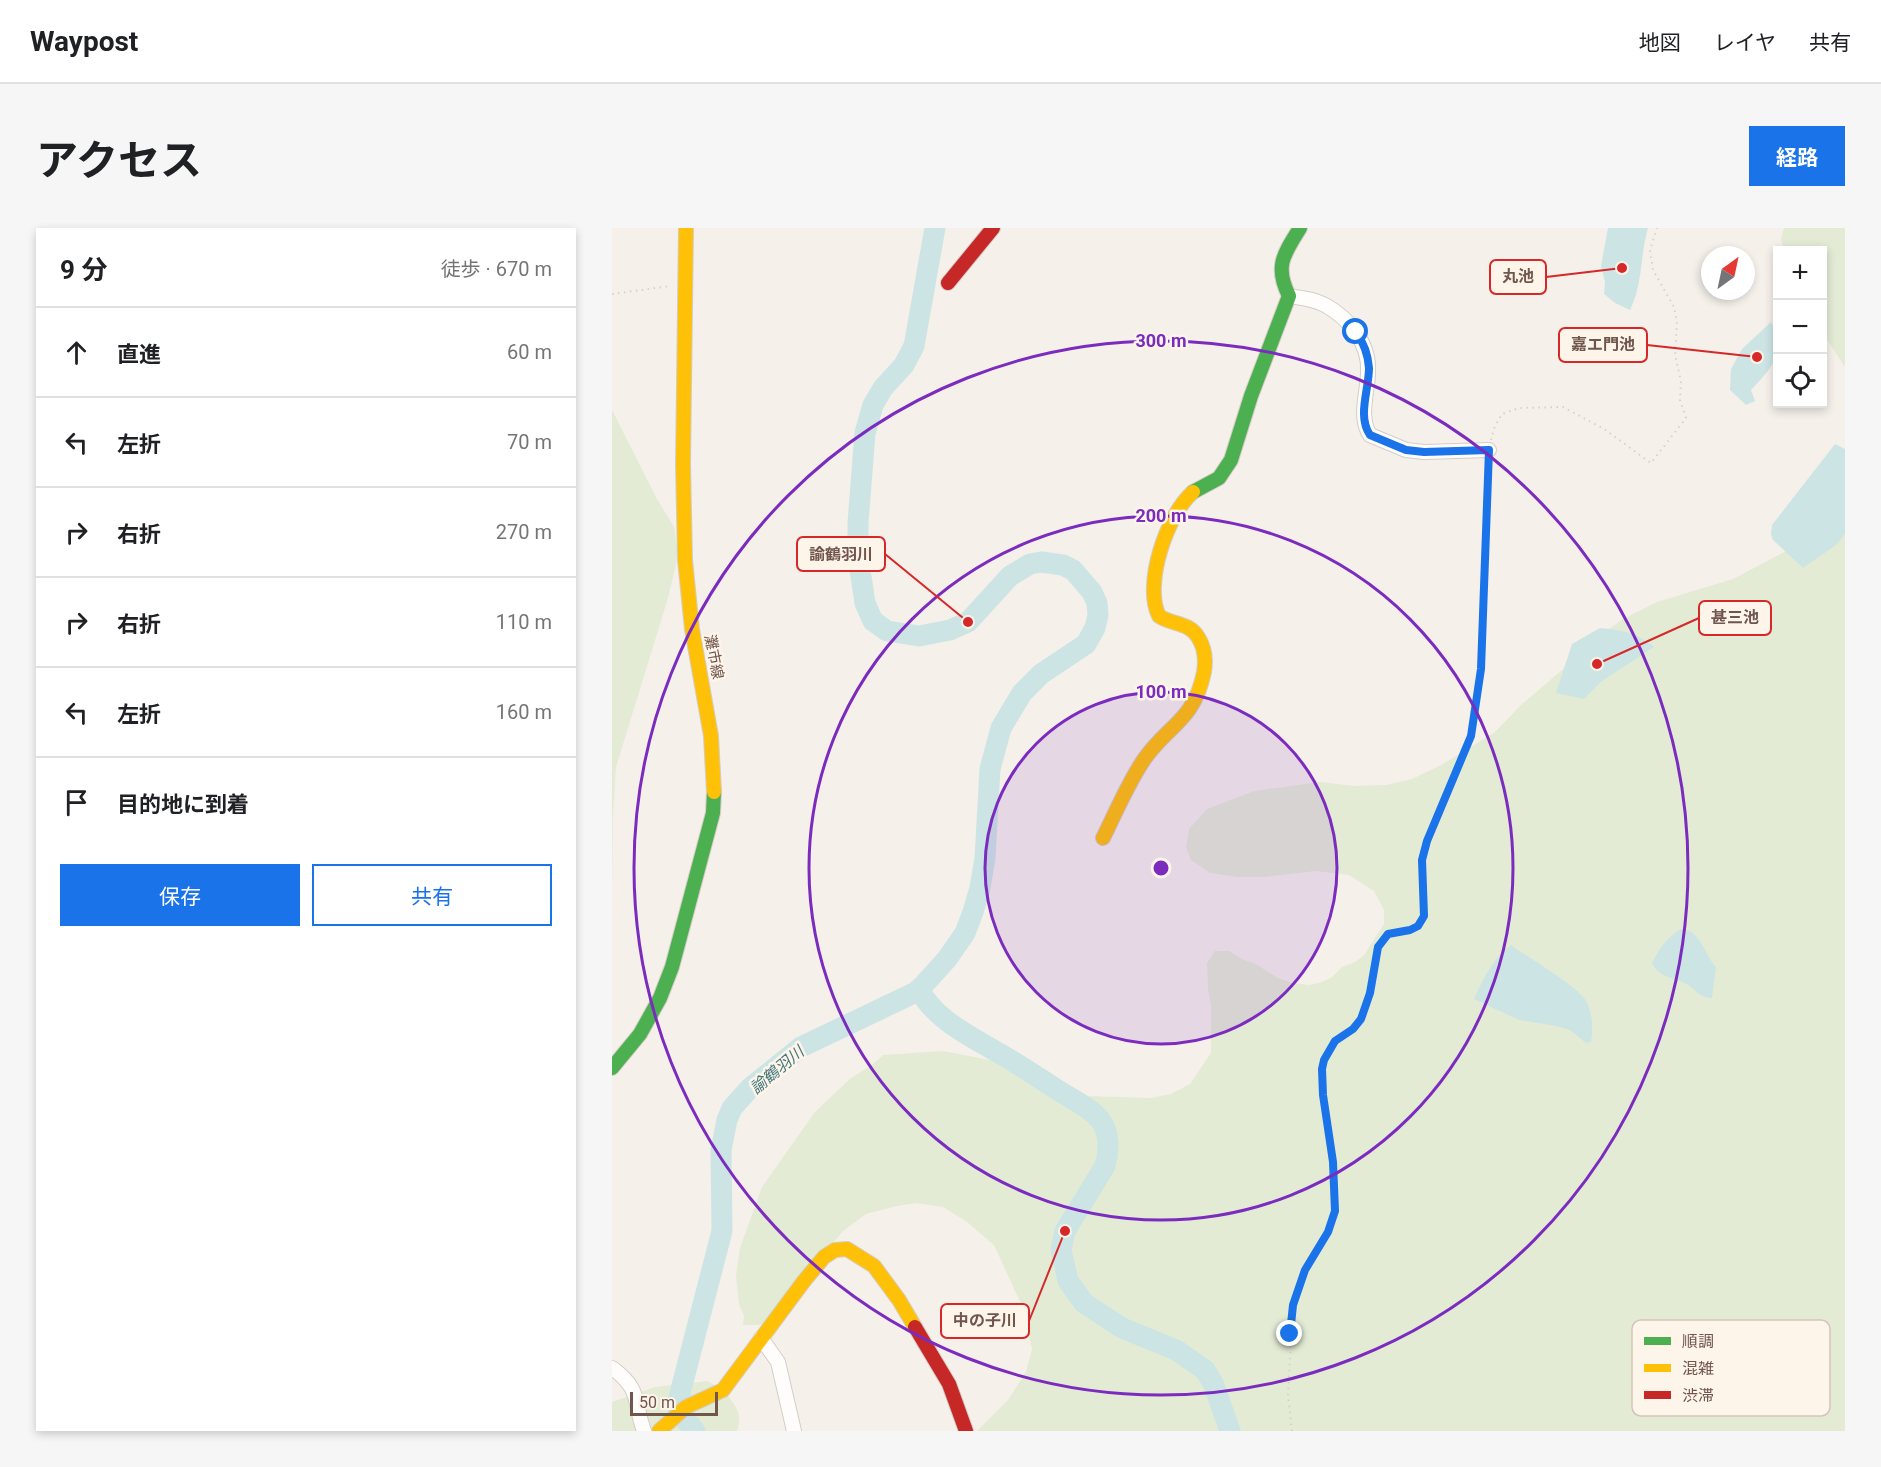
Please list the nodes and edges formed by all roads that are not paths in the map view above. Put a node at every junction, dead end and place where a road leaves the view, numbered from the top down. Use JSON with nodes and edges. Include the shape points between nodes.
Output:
{"nodes":[{"id":1,"x":686,"y":228,"type":"edge"},
{"id":2,"x":993,"y":228,"type":"edge"},
{"id":3,"x":1300,"y":228,"type":"edge"},
{"id":4,"x":948,"y":283,"type":"dead end"},
{"id":5,"x":1289,"y":296,"type":"junction"},
{"id":6,"x":1489,"y":450,"type":"road end"},
{"id":7,"x":1103,"y":838,"type":"dead end"},
{"id":8,"x":612,"y":1068,"type":"edge"},
{"id":9,"x":761,"y":1338,"type":"junction"},
{"id":10,"x":612,"y":1368,"type":"edge"},
{"id":11,"x":644,"y":1431,"type":"edge"},
{"id":12,"x":659,"y":1431,"type":"edge"},
{"id":13,"x":794,"y":1431,"type":"edge"},
{"id":14,"x":966,"y":1431,"type":"edge"}],
"edges":[{"from":1,"to":8,"type":"street","name":"灘市線","via":[[684,560],[711,736],[713,813],[664,988],[640,1034]]},
{"from":2,"to":4,"type":"street"},
{"from":3,"to":5,"type":"street","via":[[1280,266],[1281,280]]},
{"from":5,"to":6,"type":"street","via":[[1326,305],[1362,340],[1369,369],[1364,421],[1370,435],[1406,450]]},
{"from":5,"to":7,"type":"street","via":[[1236,447],[1215,482],[1195,491],[1181,505],[1162,545],[1155,607],[1159,616],[1197,634],[1204,648],[1205,664],[1196,699],[1186,715],[1151,750]]},
{"from":9,"to":12,"type":"street","via":[[723,1390],[681,1412]]},
{"from":9,"to":13,"type":"street","via":[[778,1362]]},
{"from":9,"to":14,"type":"street","via":[[824,1257],[847,1249],[874,1266],[899,1300],[949,1384]]},
{"from":10,"to":11,"type":"street","via":[[627,1379],[638,1401]]}]}
